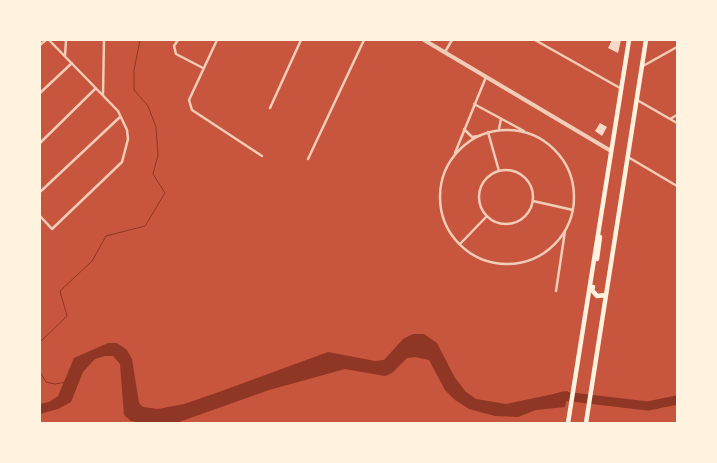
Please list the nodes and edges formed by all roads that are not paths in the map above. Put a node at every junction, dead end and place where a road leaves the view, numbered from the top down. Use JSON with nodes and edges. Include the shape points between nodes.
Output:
{"nodes":[{"id":1,"x":47,"y":40,"type":"edge"},
{"id":2,"x":66,"y":40,"type":"edge"},
{"id":3,"x":104,"y":40,"type":"edge"},
{"id":4,"x":178,"y":40,"type":"edge"},
{"id":5,"x":217,"y":40,"type":"edge"},
{"id":6,"x":301,"y":40,"type":"edge"},
{"id":7,"x":364,"y":40,"type":"edge"},
{"id":8,"x":424,"y":40,"type":"edge"},
{"id":9,"x":452,"y":40,"type":"edge"},
{"id":10,"x":535,"y":40,"type":"edge"},
{"id":11,"x":629,"y":40,"type":"edge"},
{"id":12,"x":646,"y":40,"type":"edge"},
{"id":13,"x":40,"y":45,"type":"edge"},
{"id":14,"x":677,"y":47,"type":"edge"},
{"id":15,"x":445,"y":52,"type":"junction"},
{"id":16,"x":65,"y":56,"type":"junction"},
{"id":17,"x":72,"y":63,"type":"junction"},
{"id":18,"x":642,"y":67,"type":"junction"},
{"id":19,"x":203,"y":68,"type":"junction"},
{"id":20,"x":486,"y":77,"type":"junction"},
{"id":21,"x":95,"y":89,"type":"junction"},
{"id":22,"x":621,"y":89,"type":"junction"},
{"id":23,"x":40,"y":93,"type":"edge"},
{"id":24,"x":103,"y":95,"type":"junction"},
{"id":25,"x":636,"y":99,"type":"junction"},
{"id":26,"x":474,"y":104,"type":"junction"},
{"id":27,"x":270,"y":108,"type":"dead end"},
{"id":28,"x":677,"y":115,"type":"edge"},
{"id":29,"x":120,"y":116,"type":"junction"},
{"id":30,"x":501,"y":119,"type":"junction"},
{"id":31,"x":670,"y":119,"type":"junction"},
{"id":32,"x":677,"y":123,"type":"edge"},
{"id":33,"x":464,"y":129,"type":"junction"},
{"id":34,"x":496,"y":130,"type":"junction"},
{"id":35,"x":488,"y":132,"type":"junction"},
{"id":36,"x":527,"y":133,"type":"junction"},
{"id":37,"x":479,"y":136,"type":"junction"},
{"id":38,"x":40,"y":142,"type":"edge"},
{"id":39,"x":611,"y":152,"type":"junction"},
{"id":40,"x":262,"y":156,"type":"dead end"},
{"id":41,"x":453,"y":157,"type":"junction"},
{"id":42,"x":628,"y":157,"type":"junction"},
{"id":43,"x":308,"y":159,"type":"dead end"},
{"id":44,"x":499,"y":171,"type":"junction"},
{"id":45,"x":677,"y":186,"type":"edge"},
{"id":46,"x":40,"y":192,"type":"edge"},
{"id":47,"x":533,"y":201,"type":"junction"},
{"id":48,"x":573,"y":210,"type":"junction"},
{"id":49,"x":40,"y":216,"type":"edge"},
{"id":50,"x":487,"y":216,"type":"junction"},
{"id":51,"x":600,"y":226,"type":"junction"},
{"id":52,"x":566,"y":229,"type":"junction"},
{"id":53,"x":460,"y":244,"type":"junction"},
{"id":54,"x":556,"y":291,"type":"dead end"},
{"id":55,"x":606,"y":295,"type":"junction"},
{"id":56,"x":568,"y":423,"type":"edge"},
{"id":57,"x":586,"y":423,"type":"edge"}],
"edges":[{"from":1,"to":13,"type":"street"},
{"from":1,"to":16,"type":"street"},
{"from":2,"to":16,"type":"street"},
{"from":3,"to":24,"type":"street"},
{"from":4,"to":19,"type":"street","via":[[174,46],[176,54]]},
{"from":5,"to":19,"type":"street"},
{"from":6,"to":27,"type":"street"},
{"from":7,"to":43,"type":"street"},
{"from":8,"to":15,"type":"street"},
{"from":9,"to":15,"type":"street"},
{"from":10,"to":22,"type":"street"},
{"from":11,"to":22,"type":"main road"},
{"from":12,"to":18,"type":"main road"},
{"from":14,"to":18,"type":"street"},
{"from":15,"to":20,"type":"street"},
{"from":16,"to":17,"type":"street"},
{"from":17,"to":21,"type":"street"},
{"from":17,"to":23,"type":"street"},
{"from":18,"to":25,"type":"main road"},
{"from":19,"to":40,"type":"street","via":[[189,100],[192,110]]},
{"from":20,"to":26,"type":"street"},
{"from":20,"to":39,"type":"street"},
{"from":21,"to":24,"type":"street"},
{"from":21,"to":38,"type":"street"},
{"from":22,"to":39,"type":"main road"},
{"from":24,"to":29,"type":"street"},
{"from":25,"to":31,"type":"street"},
{"from":25,"to":42,"type":"main road"},
{"from":26,"to":30,"type":"street"},
{"from":26,"to":33,"type":"street"},
{"from":28,"to":31,"type":"street"},
{"from":29,"to":46,"type":"street"},
{"from":29,"to":49,"type":"street","via":[[127,130],[122,162],[52,229]]},
{"from":30,"to":34,"type":"street"},
{"from":30,"to":36,"type":"street"},
{"from":31,"to":32,"type":"street"},
{"from":33,"to":37,"type":"street","via":[[472,137]]},
{"from":33,"to":41,"type":"street"},
{"from":34,"to":35,"type":"street"},
{"from":34,"to":36,"type":"street"},
{"from":35,"to":37,"type":"street"},
{"from":35,"to":44,"type":"street"},
{"from":36,"to":48,"type":"street","via":[[549,144],[565,163],[573,186]]},
{"from":37,"to":41,"type":"street"},
{"from":39,"to":51,"type":"main road"},
{"from":41,"to":53,"type":"street","via":[[444,176],[441,202],[448,227]]},
{"from":42,"to":45,"type":"street"},
{"from":42,"to":55,"type":"main road"},
{"from":44,"to":47,"type":"street","via":[[508,170],[524,177],[533,192]]},
{"from":44,"to":50,"type":"street","via":[[481,187],[480,204]]},
{"from":47,"to":48,"type":"street"},
{"from":47,"to":50,"type":"street","via":[[526,216],[512,223],[496,222]]},
{"from":48,"to":52,"type":"street"},
{"from":50,"to":53,"type":"street"},
{"from":51,"to":55,"type":"main road","via":[[592,290],[597,296]]},
{"from":51,"to":56,"type":"main road"},
{"from":52,"to":53,"type":"street","via":[[540,255],[517,263],[498,263],[480,258]]},
{"from":52,"to":54,"type":"street"},
{"from":55,"to":57,"type":"main road"}]}
